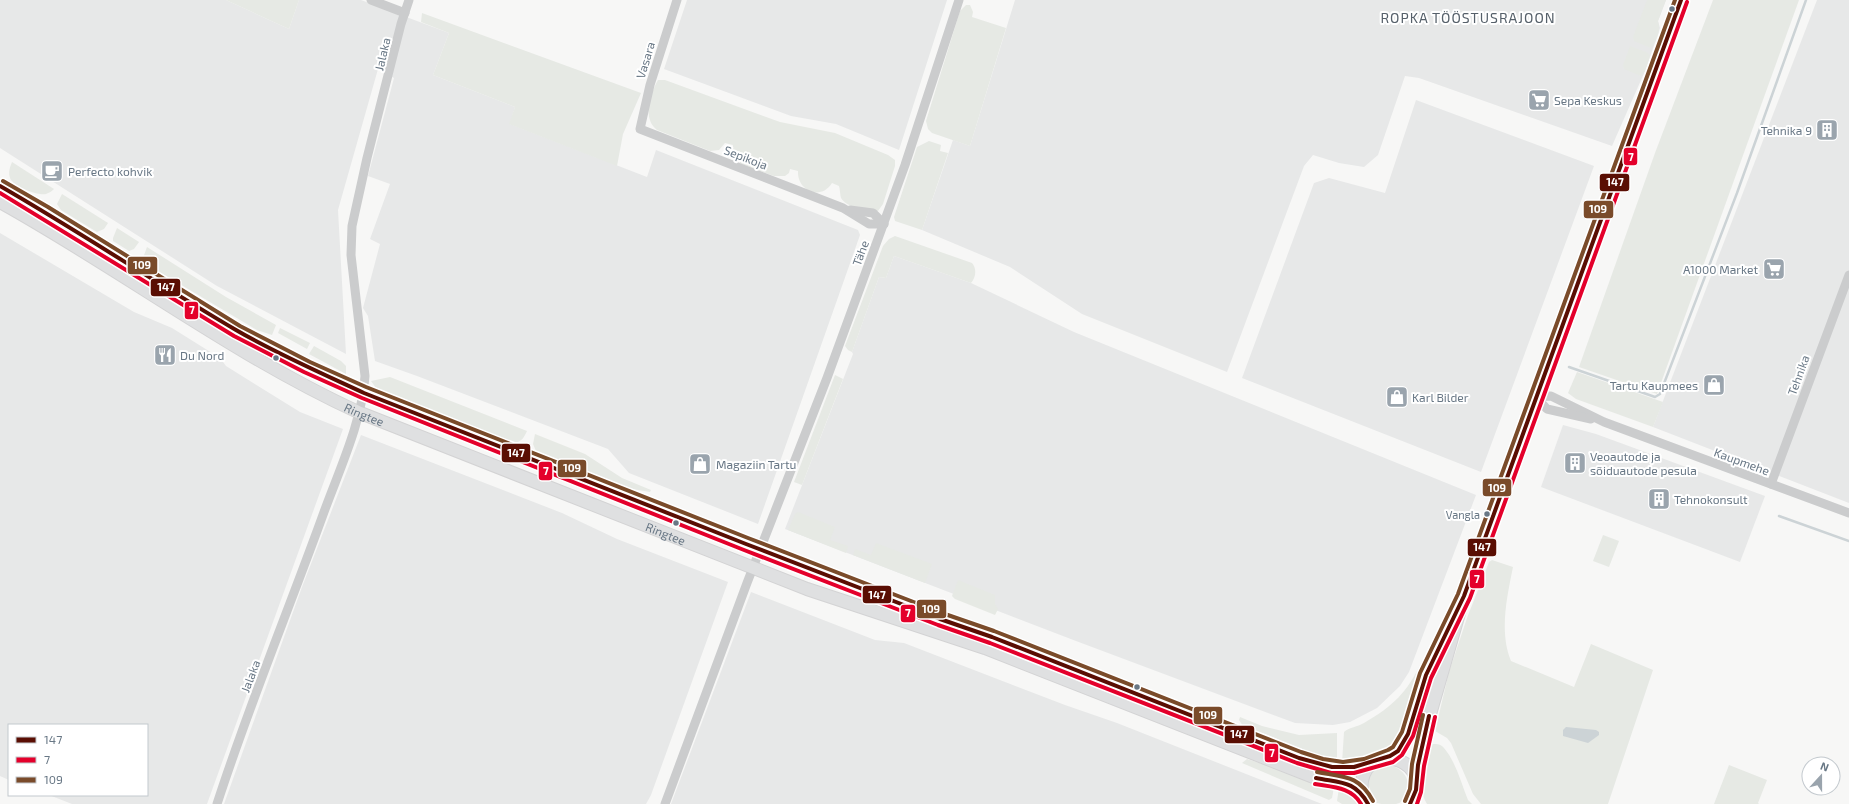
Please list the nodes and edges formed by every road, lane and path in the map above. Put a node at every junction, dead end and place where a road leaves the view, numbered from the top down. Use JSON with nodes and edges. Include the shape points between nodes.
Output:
{"nodes":[{"id":1,"x":371,"y":0,"type":"edge"},
{"id":2,"x":409,"y":0,"type":"edge"},
{"id":3,"x":677,"y":0,"type":"edge"},
{"id":4,"x":959,"y":0,"type":"edge"},
{"id":5,"x":1681,"y":0,"type":"edge"},
{"id":6,"x":405,"y":13,"type":"junction"},
{"id":7,"x":640,"y":129,"type":"joint"},
{"id":8,"x":0,"y":186,"type":"edge"},
{"id":9,"x":0,"y":202,"type":"edge"},
{"id":10,"x":884,"y":224,"type":"junction"},
{"id":11,"x":1849,"y":275,"type":"edge"},
{"id":12,"x":364,"y":393,"type":"junction"},
{"id":13,"x":1536,"y":397,"type":"junction"},
{"id":14,"x":358,"y":412,"type":"junction"},
{"id":15,"x":1771,"y":484,"type":"junction"},
{"id":16,"x":1849,"y":513,"type":"edge"},
{"id":17,"x":760,"y":550,"type":"junction"},
{"id":18,"x":753,"y":568,"type":"junction"},
{"id":19,"x":1464,"y":596,"type":"junction"},
{"id":20,"x":1390,"y":758,"type":"junction"},
{"id":21,"x":1374,"y":763,"type":"junction"},
{"id":22,"x":1416,"y":779,"type":"junction"},
{"id":23,"x":1366,"y":801,"type":"edge"},
{"id":24,"x":1415,"y":802,"type":"edge"},
{"id":25,"x":217,"y":804,"type":"edge"},
{"id":26,"x":665,"y":804,"type":"edge"}],
"edges":[{"from":1,"to":6,"type":"street"},
{"from":2,"to":6,"type":"street","name":"Jalaka"},
{"from":3,"to":7,"type":"street","name":"Vasara","via":[[650,85]]},
{"from":4,"to":10,"type":"street","name":"Tähe"},
{"from":5,"to":13,"type":"main road"},
{"from":6,"to":12,"type":"street","name":"Jalaka","via":[[352,226],[351,255],[365,376]]},
{"from":7,"to":10,"type":"street","name":"Sepikoja","via":[[843,208],[869,224]]},
{"from":8,"to":12,"type":"main road","name":"Ringtee","via":[[238,331]]},
{"from":9,"to":14,"type":"main road","name":"Ringtee","via":[[300,385]]},
{"from":10,"to":17,"type":"street","name":"Tähe"},
{"from":11,"to":15,"type":"street","name":"Tehnika"},
{"from":12,"to":14,"type":"street","name":"Jalaka"},
{"from":12,"to":17,"type":"main road","name":"Ringtee"},
{"from":13,"to":15,"type":"street","name":"Kaupmehe","via":[[1551,396],[1604,422]]},
{"from":13,"to":19,"type":"main road"},
{"from":14,"to":18,"type":"main road","name":"Ringtee"},
{"from":14,"to":25,"type":"street","name":"Jalaka"},
{"from":15,"to":16,"type":"street","name":"Kaupmehe"},
{"from":17,"to":18,"type":"street","name":"Tähe"},
{"from":17,"to":21,"type":"main road","name":"Ringtee","via":[[999,640],[1320,766],[1339,769]]},
{"from":18,"to":23,"type":"main road","name":"Ringtee","via":[[858,607],[985,648],[1322,780],[1352,785]]},
{"from":18,"to":26,"type":"street","name":"Tähe"},
{"from":19,"to":20,"type":"main road","via":[[1422,686],[1401,747]]},
{"from":19,"to":22,"type":"main road","via":[[1424,735]]},
{"from":20,"to":21,"type":"main road","name":"Ringtee"},
{"from":20,"to":22,"type":"main road","via":[[1407,764]]},
{"from":21,"to":23,"type":"main road","via":[[1367,769],[1361,786]]},
{"from":22,"to":24,"type":"main road"}]}
